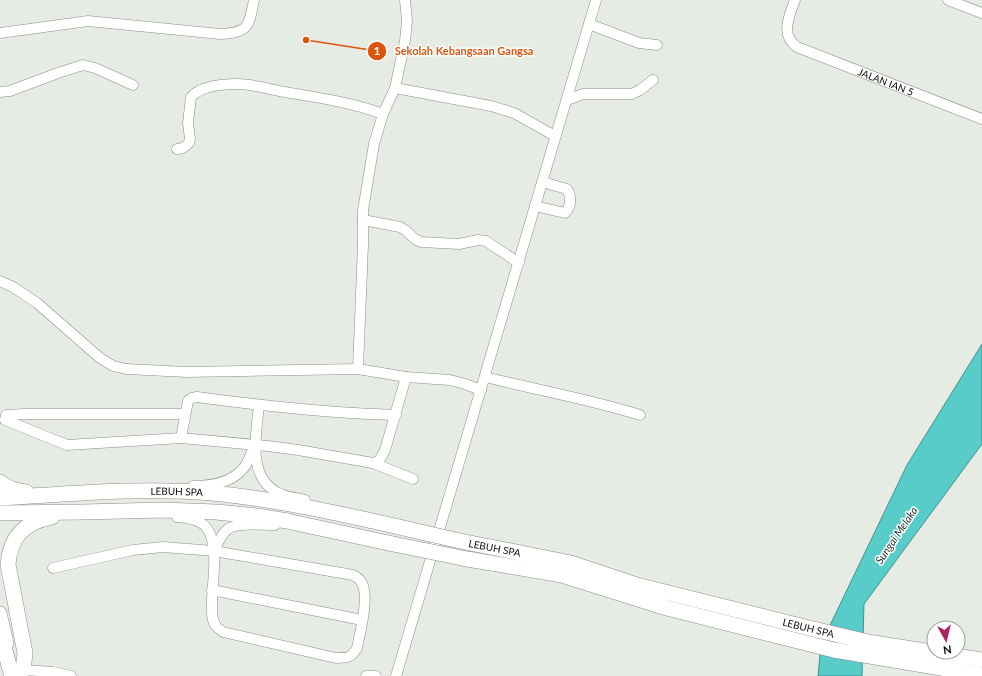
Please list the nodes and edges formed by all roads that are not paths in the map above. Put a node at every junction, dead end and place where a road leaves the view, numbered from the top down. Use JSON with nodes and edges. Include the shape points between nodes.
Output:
{"nodes":[{"id":1,"x":254,"y":0,"type":"edge"},
{"id":2,"x":404,"y":0,"type":"edge"},
{"id":3,"x":596,"y":0,"type":"edge"},
{"id":4,"x":795,"y":0,"type":"edge"},
{"id":5,"x":948,"y":0,"type":"edge"},
{"id":6,"x":982,"y":13,"type":"edge"},
{"id":7,"x":589,"y":24,"type":"junction"},
{"id":8,"x":0,"y":33,"type":"edge"},
{"id":9,"x":657,"y":46,"type":"dead end"},
{"id":10,"x":653,"y":80,"type":"dead end"},
{"id":11,"x":133,"y":85,"type":"dead end"},
{"id":12,"x":395,"y":88,"type":"junction"},
{"id":13,"x":0,"y":92,"type":"edge"},
{"id":14,"x":566,"y":100,"type":"junction"},
{"id":15,"x":383,"y":114,"type":"junction"},
{"id":16,"x":982,"y":119,"type":"edge"},
{"id":17,"x":555,"y":136,"type":"junction"},
{"id":18,"x":177,"y":149,"type":"dead end"},
{"id":19,"x":542,"y":182,"type":"junction"},
{"id":20,"x":535,"y":206,"type":"junction"},
{"id":21,"x":363,"y":220,"type":"junction"},
{"id":22,"x":519,"y":263,"type":"junction"},
{"id":23,"x":0,"y":281,"type":"edge"},
{"id":24,"x":358,"y":369,"type":"junction"},
{"id":25,"x":406,"y":377,"type":"junction"},
{"id":26,"x":485,"y":377,"type":"junction"},
{"id":27,"x":482,"y":390,"type":"junction"},
{"id":28,"x":259,"y":406,"type":"junction"},
{"id":29,"x":185,"y":414,"type":"junction"},
{"id":30,"x":396,"y":415,"type":"junction"},
{"id":31,"x":640,"y":415,"type":"dead end"},
{"id":32,"x":181,"y":438,"type":"junction"},
{"id":33,"x":254,"y":445,"type":"junction"},
{"id":34,"x":372,"y":463,"type":"junction"},
{"id":35,"x":413,"y":479,"type":"dead end"},
{"id":36,"x":0,"y":482,"type":"edge"},
{"id":37,"x":108,"y":492,"type":"junction"},
{"id":38,"x":47,"y":495,"type":"junction"},
{"id":39,"x":0,"y":498,"type":"edge"},
{"id":40,"x":110,"y":511,"type":"junction"},
{"id":41,"x":83,"y":512,"type":"junction"},
{"id":42,"x":0,"y":513,"type":"edge"},
{"id":43,"x":356,"y":518,"type":"junction"},
{"id":44,"x":314,"y":527,"type":"junction"},
{"id":45,"x":214,"y":551,"type":"junction"},
{"id":46,"x":0,"y":561,"type":"edge"},
{"id":47,"x":54,"y":568,"type":"dead end"},
{"id":48,"x":212,"y":590,"type":"junction"},
{"id":49,"x":0,"y":613,"type":"edge"},
{"id":50,"x":362,"y":620,"type":"junction"},
{"id":51,"x":0,"y":633,"type":"edge"},
{"id":52,"x":982,"y":660,"type":"edge"},
{"id":53,"x":17,"y":674,"type":"edge"},
{"id":54,"x":982,"y":675,"type":"edge"},
{"id":55,"x":71,"y":676,"type":"edge"},
{"id":56,"x":366,"y":676,"type":"edge"},
{"id":57,"x":376,"y":676,"type":"edge"},
{"id":58,"x":396,"y":676,"type":"edge"}],
"edges":[{"from":1,"to":8,"type":"street","via":[[250,21],[246,27],[230,33],[88,21]]},
{"from":2,"to":12,"type":"street","via":[[407,21],[405,41]]},
{"from":3,"to":7,"type":"street"},
{"from":4,"to":16,"type":"street","name":"JALAN IAN 5","via":[[787,30],[791,43],[797,47]]},
{"from":5,"to":6,"type":"street"},
{"from":7,"to":9,"type":"street","via":[[638,43]]},
{"from":7,"to":14,"type":"street"},
{"from":10,"to":14,"type":"street","via":[[632,94],[583,94]]},
{"from":11,"to":13,"type":"street","via":[[84,65],[10,91]]},
{"from":12,"to":15,"type":"street"},
{"from":12,"to":17,"type":"street","via":[[514,113]]},
{"from":14,"to":17,"type":"street"},
{"from":15,"to":18,"type":"street","via":[[363,107],[309,96],[225,84],[204,89],[191,97],[188,123],[190,139],[187,146]]},
{"from":15,"to":21,"type":"street","via":[[374,144]]},
{"from":17,"to":19,"type":"street"},
{"from":19,"to":20,"type":"street"},
{"from":19,"to":20,"type":"street","via":[[567,189],[570,195],[569,209],[565,213]]},
{"from":20,"to":22,"type":"street"},
{"from":21,"to":22,"type":"street","via":[[400,227],[421,242],[459,244],[486,241]]},
{"from":21,"to":24,"type":"street"},
{"from":22,"to":26,"type":"street"},
{"from":23,"to":24,"type":"street","via":[[37,303],[100,358],[113,366],[145,371],[187,372]]},
{"from":24,"to":25,"type":"street"},
{"from":25,"to":27,"type":"street","via":[[450,380]]},
{"from":25,"to":30,"type":"street"},
{"from":26,"to":27,"type":"street"},
{"from":26,"to":31,"type":"street","via":[[612,406]]},
{"from":27,"to":58,"type":"street"},
{"from":28,"to":29,"type":"street","via":[[197,397],[188,401]]},
{"from":28,"to":30,"type":"street"},
{"from":28,"to":33,"type":"street"},
{"from":29,"to":32,"type":"street"},
{"from":29,"to":32,"type":"street","via":[[6,414],[6,420],[67,445]]},
{"from":30,"to":34,"type":"street","via":[[382,457]]},
{"from":32,"to":33,"type":"street"},
{"from":33,"to":34,"type":"street"},
{"from":33,"to":37,"type":"street","via":[[242,470],[232,478],[219,483],[202,486],[130,486]]},
{"from":33,"to":43,"type":"street","via":[[259,470],[271,488],[281,494],[341,509]]},
{"from":34,"to":35,"type":"street"},
{"from":36,"to":38,"type":"highway","via":[[18,491]]},
{"from":37,"to":38,"type":"highway","name":"LEBUH SPA"},
{"from":37,"to":43,"type":"highway","name":"LEBUH SPA","via":[[210,493],[293,504]]},
{"from":38,"to":39,"type":"highway","name":"LEBUH SPA"},
{"from":40,"to":41,"type":"highway","name":"LEBUH SPA"},
{"from":40,"to":44,"type":"highway","name":"LEBUH SPA","via":[[216,512],[257,516]]},
{"from":40,"to":45,"type":"street","via":[[195,520],[206,527]]},
{"from":41,"to":42,"type":"highway","name":"LEBUH SPA"},
{"from":41,"to":53,"type":"highway","via":[[33,522],[12,544],[8,565],[25,653]]},
{"from":43,"to":52,"type":"highway","name":"LEBUH SPA","bridge":true,"via":[[571,563],[637,585],[868,642]]},
{"from":44,"to":45,"type":"street","via":[[235,526],[223,534]]},
{"from":44,"to":54,"type":"highway","name":"LEBUH SPA","bridge":true,"via":[[467,559],[562,575],[667,608],[834,650]]},
{"from":45,"to":47,"type":"street","via":[[148,548]]},
{"from":45,"to":48,"type":"street"},
{"from":45,"to":50,"type":"street","via":[[353,574],[361,581],[364,589]]},
{"from":46,"to":53,"type":"main road","via":[[16,632]]},
{"from":48,"to":50,"type":"street"},
{"from":48,"to":50,"type":"street","via":[[212,616],[216,626],[223,632],[336,658],[353,655],[357,648]]},
{"from":49,"to":53,"type":"main road"},
{"from":51,"to":53,"type":"highway"},
{"from":53,"to":55,"type":"street","via":[[53,672]]},
{"from":56,"to":57,"type":"street"}]}
